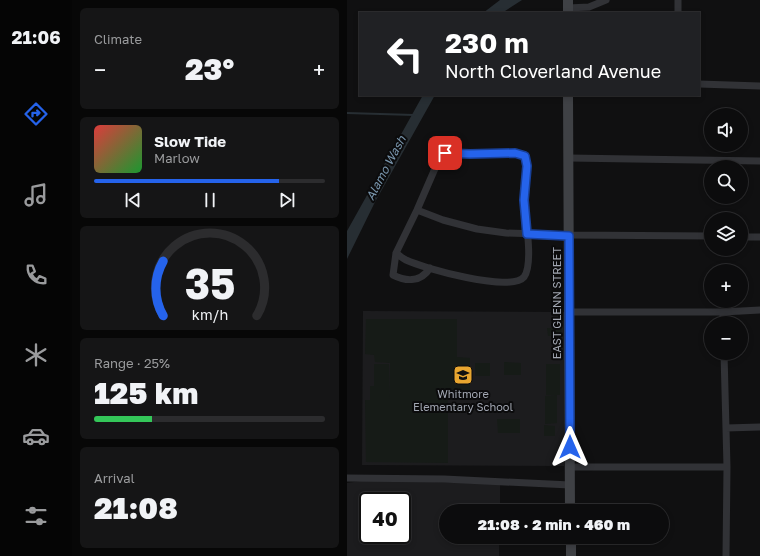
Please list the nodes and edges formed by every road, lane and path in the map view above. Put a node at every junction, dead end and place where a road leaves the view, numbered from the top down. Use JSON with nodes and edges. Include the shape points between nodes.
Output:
{"nodes":[{"id":1,"x":606,"y":0,"type":"edge"},
{"id":2,"x":678,"y":0,"type":"edge"},
{"id":3,"x":568,"y":7,"type":"edge"},
{"id":4,"x":678,"y":12,"type":"edge"},
{"id":5,"x":700,"y":84,"type":"edge"},
{"id":6,"x":760,"y":86,"type":"edge"},
{"id":7,"x":568,"y":96,"type":"edge"},
{"id":8,"x":569,"y":158,"type":"junction"},
{"id":9,"x":760,"y":161,"type":"edge"},
{"id":10,"x":417,"y":210,"type":"junction"},
{"id":11,"x":527,"y":234,"type":"junction"},
{"id":12,"x":569,"y":236,"type":"junction"},
{"id":13,"x":704,"y":236,"type":"edge"},
{"id":14,"x":748,"y":237,"type":"edge"},
{"id":15,"x":760,"y":237,"type":"edge"},
{"id":16,"x":396,"y":253,"type":"junction"},
{"id":17,"x":430,"y":268,"type":"junction"},
{"id":18,"x":760,"y":310,"type":"edge"},
{"id":19,"x":569,"y":312,"type":"junction"},
{"id":20,"x":723,"y":312,"type":"junction"},
{"id":21,"x":723,"y":316,"type":"edge"},
{"id":22,"x":724,"y":360,"type":"edge"},
{"id":23,"x":760,"y":427,"type":"edge"},
{"id":24,"x":726,"y":428,"type":"junction"},
{"id":25,"x":570,"y":467,"type":"junction"},
{"id":26,"x":727,"y":467,"type":"junction"},
{"id":27,"x":347,"y":478,"type":"edge"},
{"id":28,"x":570,"y":485,"type":"junction"},
{"id":29,"x":570,"y":504,"type":"edge"},
{"id":30,"x":571,"y":544,"type":"edge"},
{"id":31,"x":571,"y":556,"type":"edge"},
{"id":32,"x":726,"y":556,"type":"edge"}],
"edges":[{"from":1,"to":3,"type":"street","via":[[589,7]]},
{"from":2,"to":4,"type":"street"},
{"from":5,"to":6,"type":"street"},
{"from":7,"to":8,"type":"street","name":"EAST GLENN STREET"},
{"from":8,"to":9,"type":"street"},
{"from":8,"to":12,"type":"street","name":"EAST GLENN STREET"},
{"from":10,"to":11,"type":"street","via":[[477,230]]},
{"from":10,"to":11,"type":"street","via":[[439,157],[445,153],[515,153],[525,156],[527,166],[524,200]]},
{"from":10,"to":16,"type":"street"},
{"from":11,"to":12,"type":"street"},
{"from":11,"to":17,"type":"street","via":[[528,269],[523,278],[516,282],[453,275]]},
{"from":12,"to":13,"type":"street"},
{"from":12,"to":19,"type":"street","name":"EAST GLENN STREET"},
{"from":14,"to":15,"type":"street"},
{"from":16,"to":17,"type":"street","via":[[404,259]]},
{"from":16,"to":17,"type":"street","via":[[393,275],[402,280],[425,276]]},
{"from":18,"to":20,"type":"street"},
{"from":19,"to":20,"type":"street"},
{"from":19,"to":25,"type":"street","name":"EAST GLENN STREET"},
{"from":20,"to":21,"type":"street"},
{"from":22,"to":24,"type":"street"},
{"from":23,"to":24,"type":"street"},
{"from":24,"to":26,"type":"street"},
{"from":25,"to":26,"type":"street"},
{"from":25,"to":28,"type":"street","name":"EAST GLENN STREET"},
{"from":26,"to":32,"type":"street"},
{"from":27,"to":28,"type":"street","via":[[444,478]]},
{"from":28,"to":29,"type":"street","name":"EAST GLENN STREET"},
{"from":30,"to":31,"type":"street"}]}
